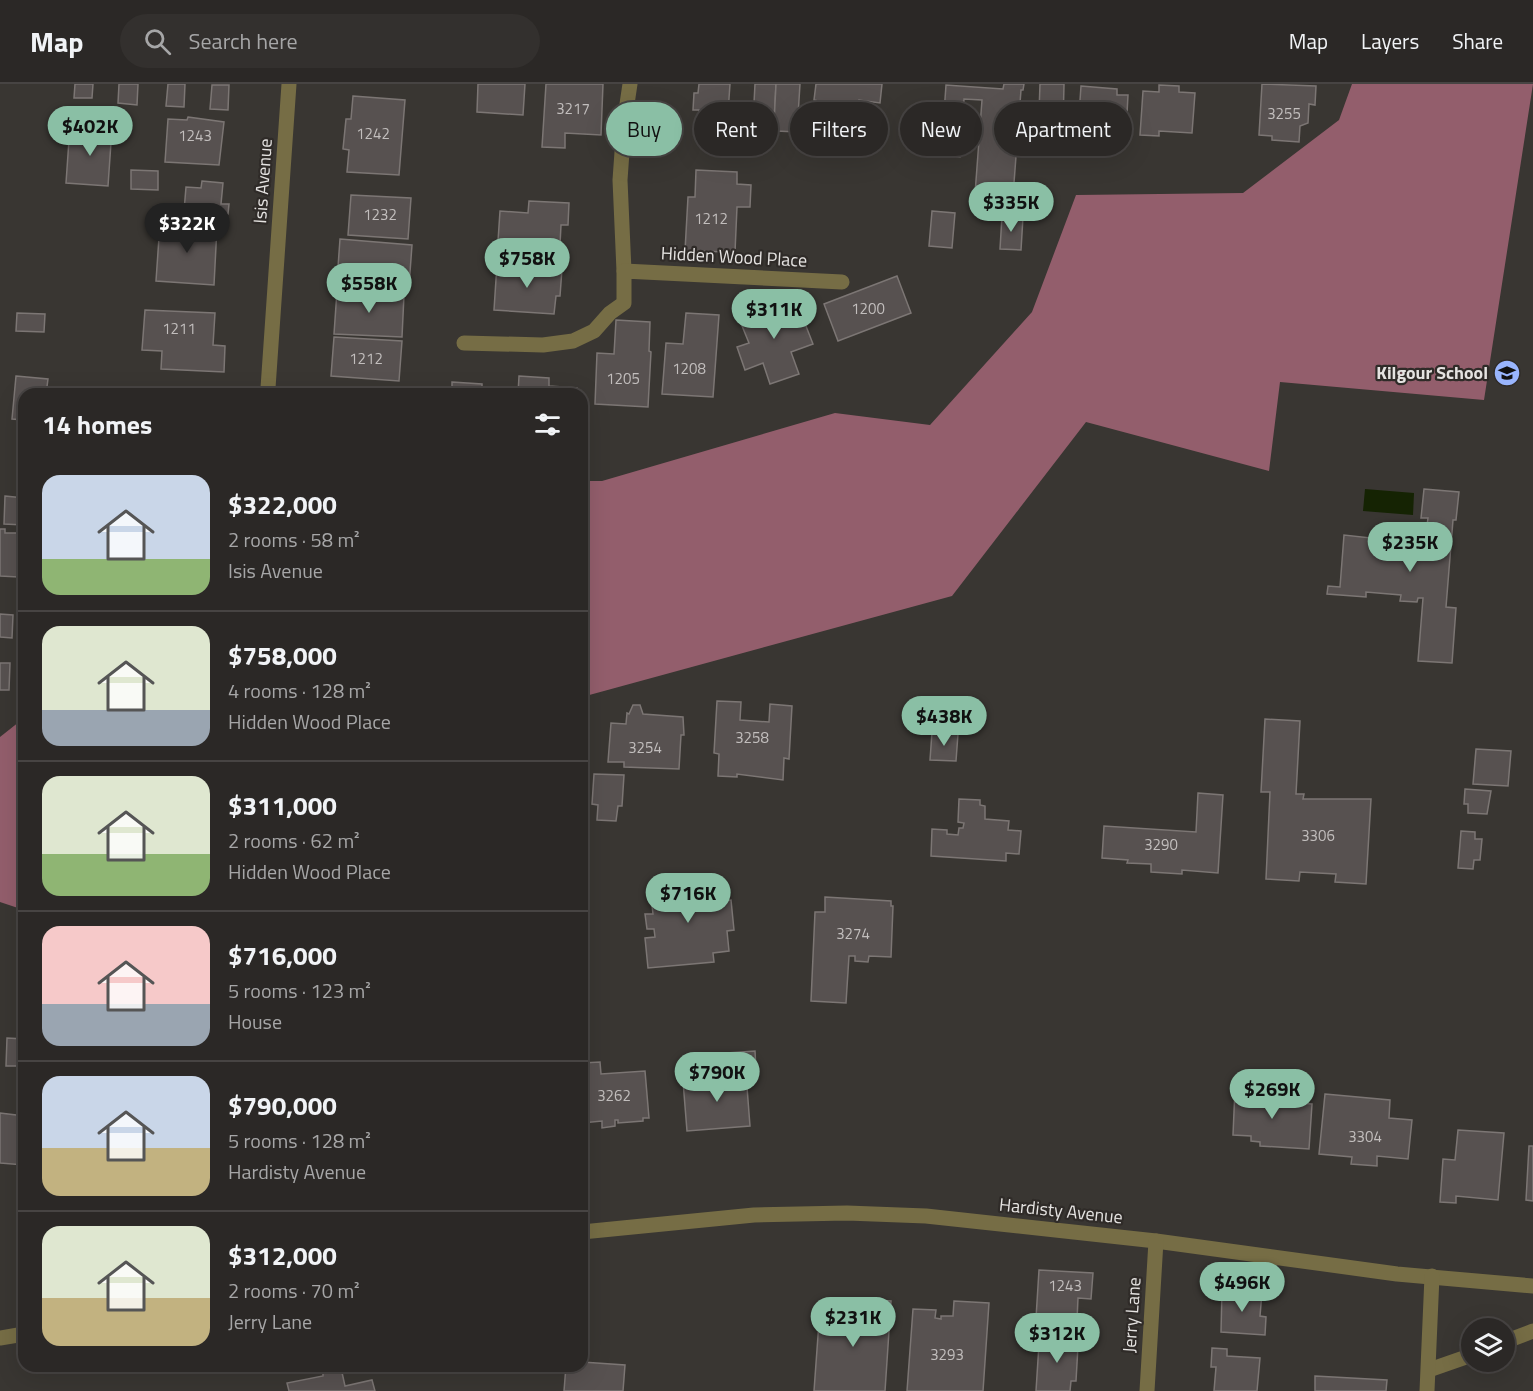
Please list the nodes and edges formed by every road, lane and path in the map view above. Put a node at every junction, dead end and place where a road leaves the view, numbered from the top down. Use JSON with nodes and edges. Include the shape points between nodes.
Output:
{"nodes":[{"id":1,"x":289,"y":84,"type":"edge"},
{"id":2,"x":630,"y":84,"type":"edge"},
{"id":3,"x":624,"y":271,"type":"junction"},
{"id":4,"x":842,"y":282,"type":"dead end"},
{"id":5,"x":464,"y":343,"type":"dead end"},
{"id":6,"x":268,"y":388,"type":"dead end"},
{"id":7,"x":588,"y":1231,"type":"edge"},
{"id":8,"x":1156,"y":1241,"type":"junction"},
{"id":9,"x":1432,"y":1276,"type":"junction"},
{"id":10,"x":1533,"y":1287,"type":"edge"},
{"id":11,"x":1533,"y":1331,"type":"edge"},
{"id":12,"x":18,"y":1335,"type":"edge"},
{"id":13,"x":0,"y":1338,"type":"edge"},
{"id":14,"x":1515,"y":1338,"type":"edge"},
{"id":15,"x":1461,"y":1359,"type":"edge"},
{"id":16,"x":1429,"y":1370,"type":"junction"},
{"id":17,"x":1147,"y":1391,"type":"edge"},
{"id":18,"x":1427,"y":1391,"type":"edge"}],
"edges":[{"from":1,"to":6,"type":"street","name":"Isis Avenue"},
{"from":2,"to":3,"type":"street","via":[[620,180]]},
{"from":3,"to":4,"type":"street","name":"Hidden Wood Place"},
{"from":3,"to":5,"type":"street","via":[[624,303],[594,332],[573,341],[543,345]]},
{"from":7,"to":8,"type":"street","name":"Hardisty Avenue","via":[[754,1215],[847,1213],[926,1216]]},
{"from":8,"to":9,"type":"street","name":"Hardisty Avenue"},
{"from":8,"to":17,"type":"street","name":"Jerry Lane"},
{"from":9,"to":10,"type":"street","name":"Hardisty Avenue"},
{"from":9,"to":16,"type":"street"},
{"from":11,"to":14,"type":"street"},
{"from":12,"to":13,"type":"street"},
{"from":15,"to":16,"type":"street"},
{"from":16,"to":18,"type":"street"}]}
